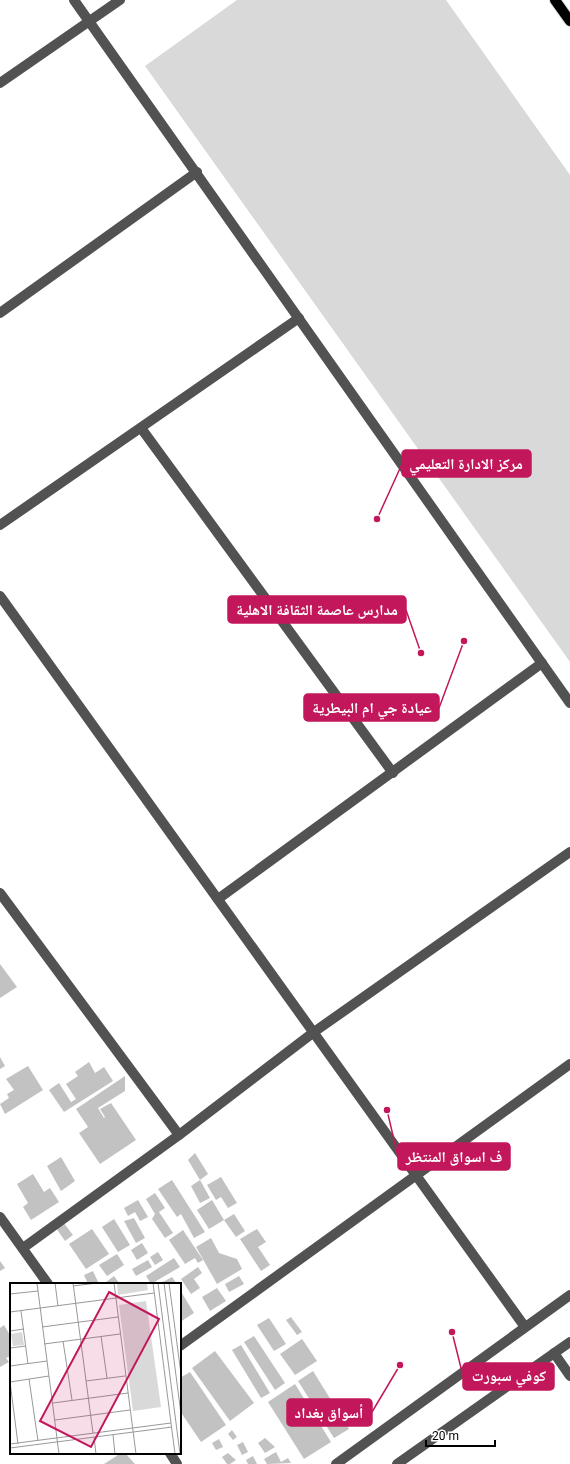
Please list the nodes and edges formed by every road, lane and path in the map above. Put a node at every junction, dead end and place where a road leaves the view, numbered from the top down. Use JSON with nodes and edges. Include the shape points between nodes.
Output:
{"nodes":[{"id":1,"x":74,"y":0,"type":"edge"},
{"id":2,"x":120,"y":0,"type":"edge"},
{"id":3,"x":555,"y":0,"type":"edge"},
{"id":4,"x":570,"y":21,"type":"edge"},
{"id":5,"x":89,"y":22,"type":"junction"},
{"id":6,"x":0,"y":83,"type":"edge"},
{"id":7,"x":197,"y":172,"type":"junction"},
{"id":8,"x":0,"y":313,"type":"edge"},
{"id":9,"x":299,"y":318,"type":"junction"},
{"id":10,"x":141,"y":428,"type":"junction"},
{"id":11,"x":0,"y":525,"type":"edge"},
{"id":12,"x":0,"y":596,"type":"edge"},
{"id":13,"x":542,"y":663,"type":"junction"},
{"id":14,"x":570,"y":703,"type":"edge"},
{"id":15,"x":393,"y":773,"type":"junction"},
{"id":16,"x":570,"y":852,"type":"edge"},
{"id":17,"x":0,"y":894,"type":"edge"},
{"id":18,"x":218,"y":899,"type":"junction"},
{"id":19,"x":314,"y":1032,"type":"junction"},
{"id":20,"x":570,"y":1064,"type":"edge"},
{"id":21,"x":179,"y":1134,"type":"junction"},
{"id":22,"x":416,"y":1174,"type":"junction"},
{"id":23,"x":0,"y":1217,"type":"edge"},
{"id":24,"x":23,"y":1248,"type":"junction"},
{"id":25,"x":47,"y":1283,"type":"edge"},
{"id":26,"x":570,"y":1295,"type":"edge"},
{"id":27,"x":525,"y":1326,"type":"junction"},
{"id":28,"x":570,"y":1342,"type":"edge"},
{"id":29,"x":181,"y":1345,"type":"edge"},
{"id":30,"x":554,"y":1353,"type":"junction"},
{"id":31,"x":570,"y":1376,"type":"edge"},
{"id":32,"x":171,"y":1454,"type":"edge"},
{"id":33,"x":178,"y":1464,"type":"edge"},
{"id":34,"x":336,"y":1464,"type":"edge"},
{"id":35,"x":397,"y":1464,"type":"edge"}],
"edges":[{"from":1,"to":5,"type":"street"},
{"from":2,"to":5,"type":"street"},
{"from":3,"to":4,"type":"main road"},
{"from":5,"to":6,"type":"street"},
{"from":5,"to":7,"type":"street"},
{"from":7,"to":8,"type":"street"},
{"from":7,"to":9,"type":"street"},
{"from":9,"to":10,"type":"street"},
{"from":9,"to":13,"type":"street"},
{"from":10,"to":11,"type":"street"},
{"from":10,"to":15,"type":"street"},
{"from":12,"to":18,"type":"street"},
{"from":13,"to":14,"type":"street"},
{"from":13,"to":15,"type":"street"},
{"from":15,"to":18,"type":"street"},
{"from":16,"to":19,"type":"street"},
{"from":17,"to":21,"type":"street"},
{"from":18,"to":19,"type":"street"},
{"from":19,"to":21,"type":"street"},
{"from":19,"to":22,"type":"street"},
{"from":20,"to":22,"type":"street"},
{"from":21,"to":24,"type":"street"},
{"from":22,"to":27,"type":"street"},
{"from":22,"to":29,"type":"street"},
{"from":23,"to":24,"type":"street"},
{"from":24,"to":25,"type":"street"},
{"from":26,"to":27,"type":"street"},
{"from":27,"to":34,"type":"street"},
{"from":28,"to":30,"type":"street"},
{"from":30,"to":31,"type":"street"},
{"from":30,"to":35,"type":"street"},
{"from":32,"to":33,"type":"street"}]}
